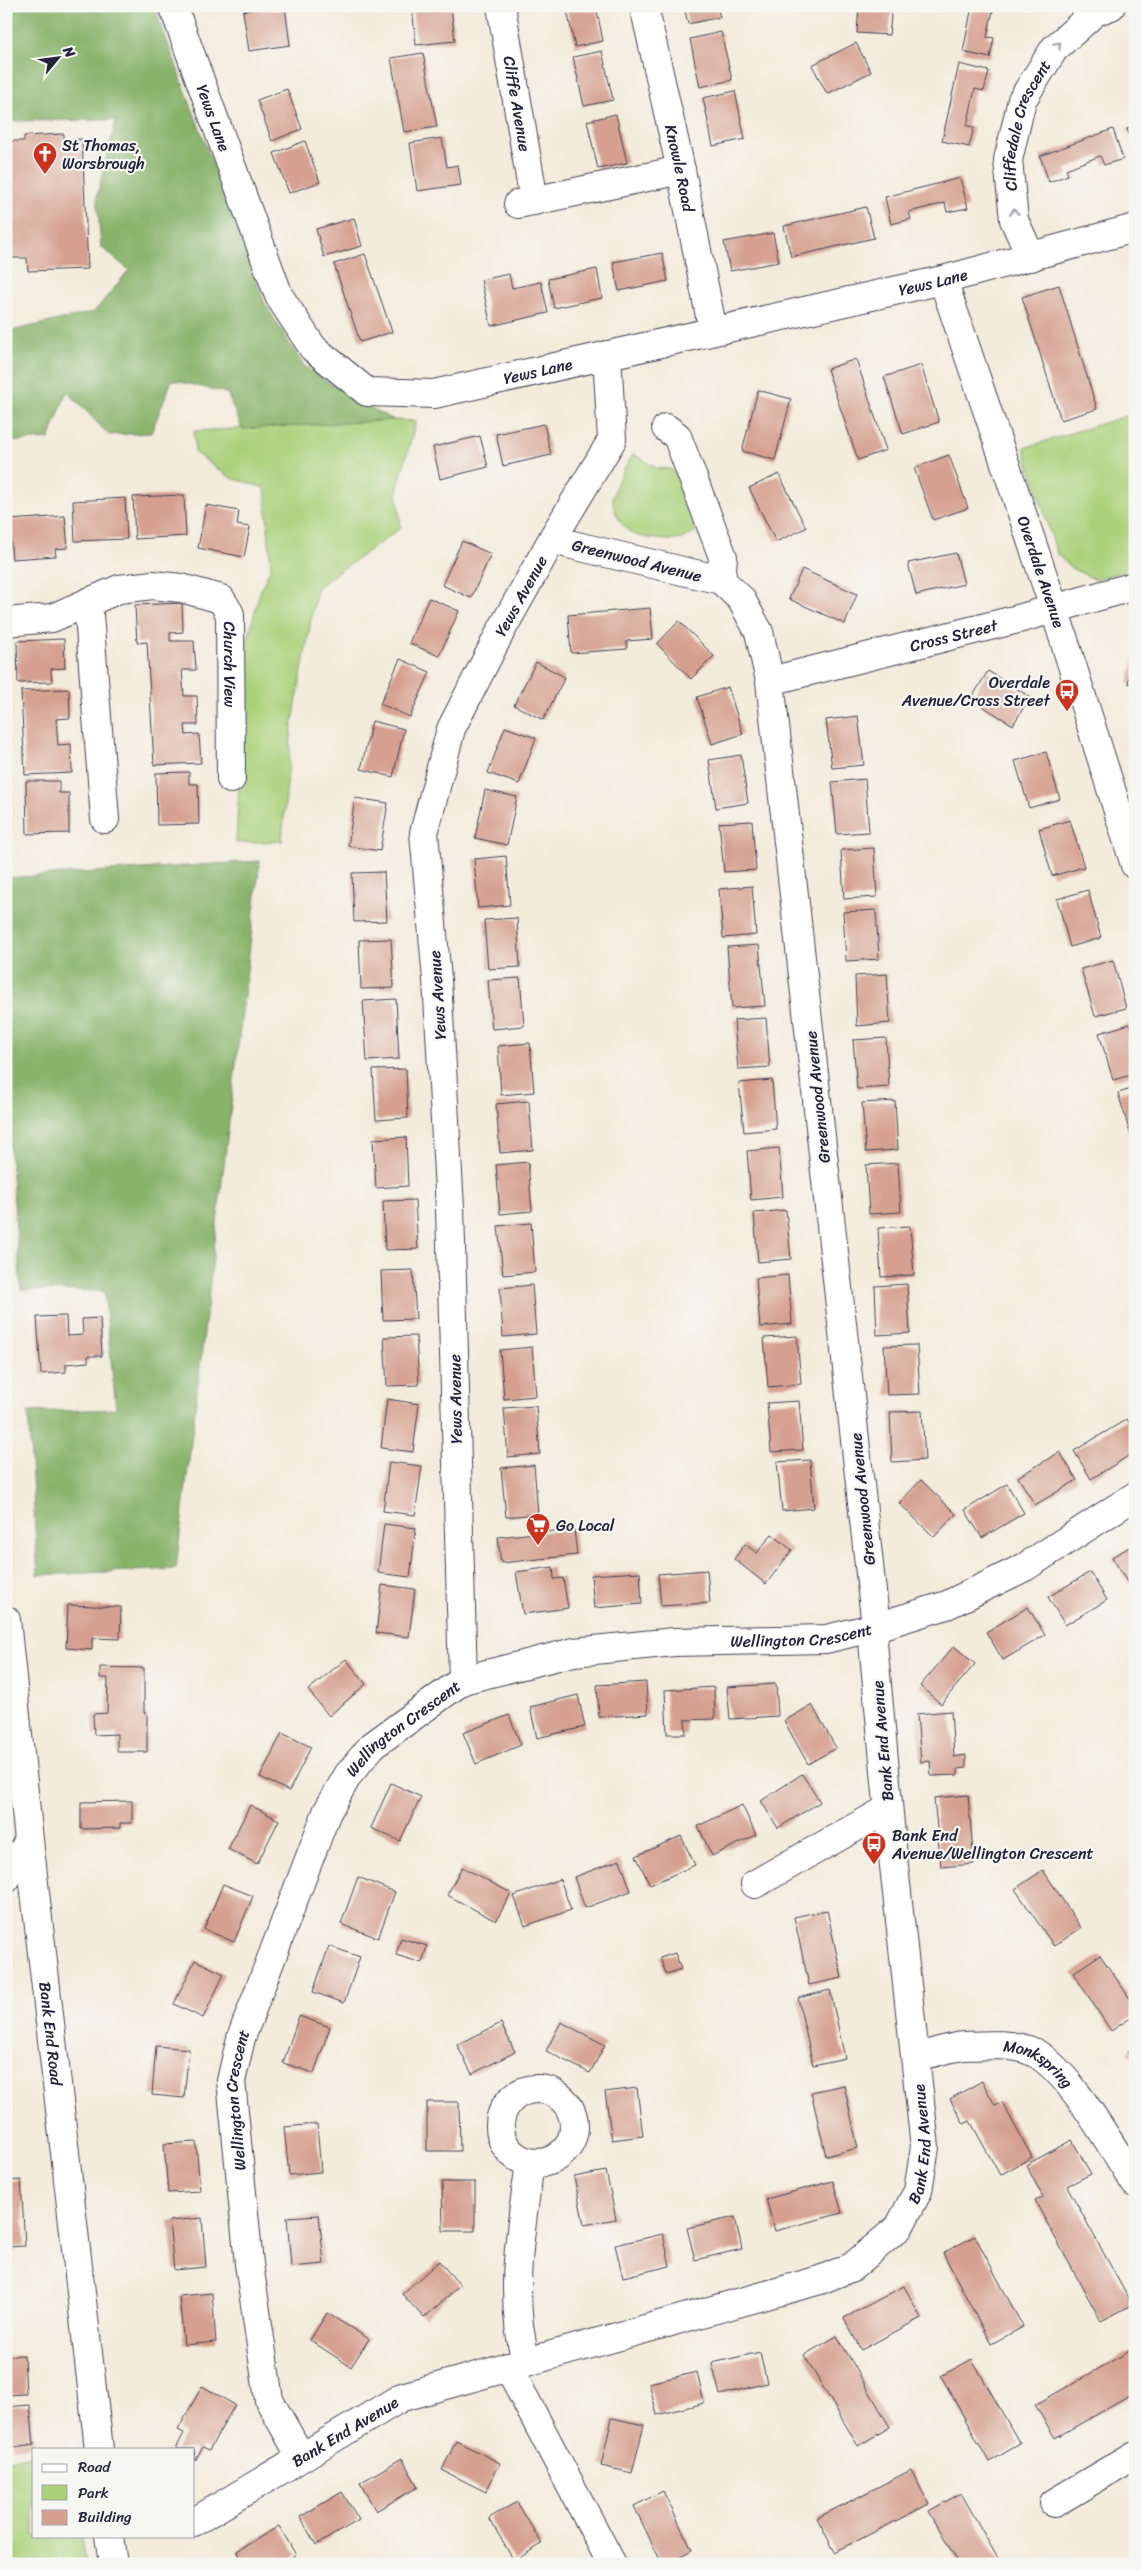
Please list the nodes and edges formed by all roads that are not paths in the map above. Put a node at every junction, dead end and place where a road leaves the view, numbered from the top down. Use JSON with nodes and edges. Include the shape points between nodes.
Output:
{"nodes":[{"id":1,"x":173,"y":6,"type":"edge"},
{"id":2,"x":501,"y":6,"type":"edge"},
{"id":3,"x":644,"y":6,"type":"edge"},
{"id":4,"x":1099,"y":8,"type":"edge"},
{"id":5,"x":681,"y":170,"type":"junction"},
{"id":6,"x":1135,"y":228,"type":"edge"},
{"id":7,"x":1031,"y":257,"type":"junction"},
{"id":8,"x":943,"y":280,"type":"junction"},
{"id":9,"x":713,"y":331,"type":"junction"},
{"id":10,"x":607,"y":355,"type":"junction"},
{"id":11,"x":666,"y":428,"type":"dead end"},
{"id":12,"x":554,"y":536,"type":"junction"},
{"id":13,"x":721,"y":580,"type":"junction"},
{"id":14,"x":1135,"y":586,"type":"edge"},
{"id":15,"x":88,"y":602,"type":"junction"},
{"id":16,"x":1054,"y":608,"type":"junction"},
{"id":17,"x":6,"y":622,"type":"edge"},
{"id":18,"x":770,"y":681,"type":"junction"},
{"id":19,"x":232,"y":780,"type":"dead end"},
{"id":20,"x":105,"y":819,"type":"dead end"},
{"id":21,"x":1135,"y":865,"type":"edge"},
{"id":22,"x":1135,"y":1496,"type":"edge"},
{"id":23,"x":6,"y":1620,"type":"edge"},
{"id":24,"x":876,"y":1627,"type":"junction"},
{"id":25,"x":463,"y":1680,"type":"junction"},
{"id":26,"x":888,"y":1809,"type":"junction"},
{"id":27,"x":29,"y":1840,"type":"junction"},
{"id":28,"x":6,"y":1879,"type":"edge"},
{"id":29,"x":756,"y":1884,"type":"dead end"},
{"id":30,"x":917,"y":2056,"type":"junction"},
{"id":31,"x":530,"y":2163,"type":"dead end"},
{"id":32,"x":1135,"y":2183,"type":"edge"},
{"id":33,"x":517,"y":2364,"type":"junction"},
{"id":34,"x":99,"y":2448,"type":"edge"},
{"id":35,"x":1135,"y":2455,"type":"edge"},
{"id":36,"x":301,"y":2457,"type":"junction"},
{"id":37,"x":1054,"y":2504,"type":"dead end"},
{"id":38,"x":195,"y":2521,"type":"edge"},
{"id":39,"x":612,"y":2564,"type":"edge"}],
"edges":[{"from":1,"to":10,"type":"street","name":"Yews Lane","via":[[279,296],[313,348],[367,392],[434,394]]},
{"from":2,"to":5,"type":"street","name":"Cliffe Avenue","via":[[526,202]]},
{"from":3,"to":5,"type":"street","name":"Knowle Road"},
{"from":7,"to":4,"type":"street","name":"Cliffedale Crescent","one_way":true,"via":[[1014,220],[1008,160],[1022,100],[1054,49]]},
{"from":5,"to":9,"type":"street","name":"Knowle Road"},
{"from":6,"to":7,"type":"street","name":"Yews Lane"},
{"from":7,"to":8,"type":"street","name":"Yews Lane"},
{"from":8,"to":9,"type":"street","name":"Yews Lane"},
{"from":8,"to":16,"type":"street","name":"Overdale Avenue"},
{"from":9,"to":10,"type":"street","name":"Yews Lane"},
{"from":10,"to":12,"type":"street","name":"Yews Avenue","via":[[612,440]]},
{"from":11,"to":13,"type":"street","name":"Greenwood Avenue","via":[[677,436],[723,556]]},
{"from":12,"to":13,"type":"street","name":"Greenwood Avenue","via":[[568,544]]},
{"from":12,"to":25,"type":"street","name":"Yews Avenue","via":[[450,729],[424,833],[437,980],[450,1208]]},
{"from":13,"to":18,"type":"street","name":"Greenwood Avenue","via":[[741,599],[759,632]]},
{"from":14,"to":16,"type":"street","name":"Cross Street"},
{"from":15,"to":17,"type":"street","name":"Church View","via":[[52,618]]},
{"from":15,"to":19,"type":"street","name":"Church View","via":[[119,589],[153,585],[181,588],[221,599],[230,614]]},
{"from":15,"to":20,"type":"street"},
{"from":16,"to":18,"type":"street","name":"Cross Street"},
{"from":16,"to":21,"type":"street","name":"Overdale Avenue"},
{"from":18,"to":24,"type":"street","name":"Greenwood Avenue"},
{"from":22,"to":24,"type":"street","name":"Wellington Crescent","via":[[1025,1567],[947,1605]]},
{"from":23,"to":27,"type":"street","name":"Bank End Road"},
{"from":24,"to":25,"type":"street","name":"Wellington Crescent","via":[[826,1639],[674,1642],[574,1652]]},
{"from":24,"to":26,"type":"street","name":"Bank End Avenue","via":[[873,1642]]},
{"from":25,"to":36,"type":"street","name":"Wellington Crescent","via":[[372,1746],[348,1774],[327,1812],[241,2038],[231,2081],[249,2264],[269,2400]]},
{"from":26,"to":29,"type":"street"},
{"from":26,"to":30,"type":"street","name":"Bank End Avenue"},
{"from":27,"to":28,"type":"street"},
{"from":27,"to":34,"type":"street","name":"Bank End Road"},
{"from":30,"to":32,"type":"street","name":"Monkspring","via":[[963,2046],[1003,2046],[1032,2051],[1054,2065],[1065,2078]]},
{"from":30,"to":33,"type":"street","name":"Bank End Avenue","via":[[925,2146],[918,2191],[899,2227],[852,2267],[820,2280]]},
{"from":31,"to":33,"type":"street","via":[[515,2284],[520,2340]]},
{"from":33,"to":36,"type":"street","name":"Bank End Avenue","via":[[402,2397]]},
{"from":33,"to":39,"type":"street"},
{"from":35,"to":37,"type":"street"},
{"from":36,"to":38,"type":"street","name":"Bank End Avenue"}]}
